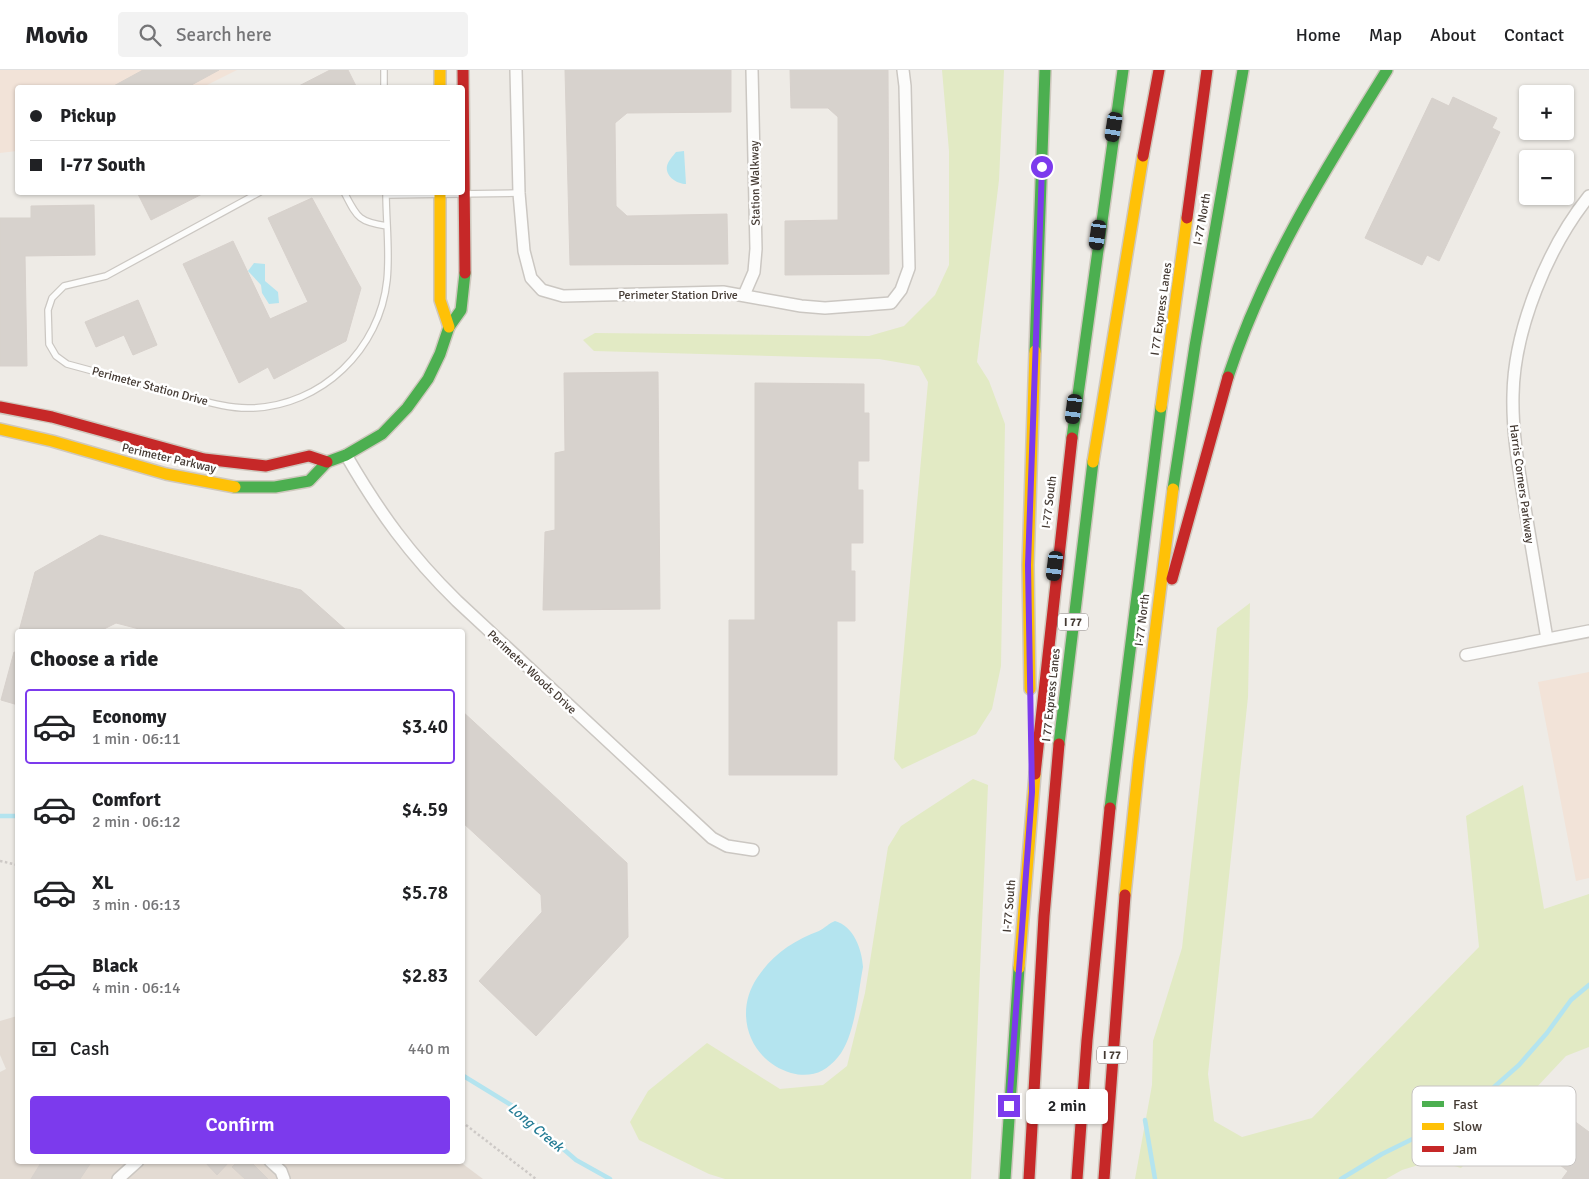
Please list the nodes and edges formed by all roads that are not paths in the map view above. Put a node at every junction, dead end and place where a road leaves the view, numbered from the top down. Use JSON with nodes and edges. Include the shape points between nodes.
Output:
{"nodes":[{"id":1,"x":384,"y":70,"type":"edge"},
{"id":2,"x":440,"y":70,"type":"edge"},
{"id":3,"x":463,"y":70,"type":"edge"},
{"id":4,"x":516,"y":70,"type":"edge"},
{"id":5,"x":752,"y":70,"type":"edge"},
{"id":6,"x":903,"y":70,"type":"edge"},
{"id":7,"x":1045,"y":70,"type":"edge"},
{"id":8,"x":1123,"y":70,"type":"edge"},
{"id":9,"x":1159,"y":70,"type":"edge"},
{"id":10,"x":1207,"y":70,"type":"edge"},
{"id":11,"x":1243,"y":70,"type":"edge"},
{"id":12,"x":1387,"y":70,"type":"edge"},
{"id":13,"x":384,"y":85,"type":"edge"},
{"id":14,"x":440,"y":85,"type":"edge"},
{"id":15,"x":463,"y":85,"type":"edge"},
{"id":16,"x":519,"y":193,"type":"junction"},
{"id":17,"x":465,"y":194,"type":"edge"},
{"id":18,"x":254,"y":195,"type":"edge"},
{"id":19,"x":346,"y":195,"type":"edge"},
{"id":20,"x":386,"y":195,"type":"edge"},
{"id":21,"x":440,"y":195,"type":"edge"},
{"id":22,"x":464,"y":195,"type":"edge"},
{"id":23,"x":1589,"y":196,"type":"edge"},
{"id":24,"x":386,"y":226,"type":"junction"},
{"id":25,"x":744,"y":295,"type":"junction"},
{"id":26,"x":449,"y":327,"type":"junction"},
{"id":27,"x":0,"y":407,"type":"edge"},
{"id":28,"x":0,"y":429,"type":"edge"},
{"id":29,"x":346,"y":455,"type":"junction"},
{"id":30,"x":327,"y":462,"type":"junction"},
{"id":31,"x":1589,"y":631,"type":"edge"},
{"id":32,"x":1547,"y":639,"type":"junction"},
{"id":33,"x":1466,"y":655,"type":"dead end"},
{"id":34,"x":1149,"y":669,"type":"junction"},
{"id":35,"x":1032,"y":792,"type":"junction"},
{"id":36,"x":753,"y":850,"type":"dead end"},
{"id":37,"x":135,"y":1164,"type":"edge"},
{"id":38,"x":273,"y":1164,"type":"edge"},
{"id":39,"x":118,"y":1179,"type":"edge"},
{"id":40,"x":284,"y":1179,"type":"edge"},
{"id":41,"x":1005,"y":1179,"type":"edge"},
{"id":42,"x":1029,"y":1179,"type":"edge"},
{"id":43,"x":1077,"y":1179,"type":"edge"},
{"id":44,"x":1104,"y":1179,"type":"edge"}],
"edges":[{"from":1,"to":13,"type":"lane"},
{"from":2,"to":14,"type":"main road"},
{"from":3,"to":15,"type":"main road","name":"Perimeter Parkway"},
{"from":4,"to":16,"type":"street","name":"Perimeter Station Drive"},
{"from":5,"to":25,"type":"street","name":"Station Walkway","via":[[756,248],[754,272]]},
{"from":6,"to":25,"type":"street","name":"Perimeter Station Drive","via":[[909,268],[902,290],[891,303],[825,308]]},
{"from":7,"to":35,"type":"main road","via":[[1028,565]]},
{"from":8,"to":35,"type":"main road","name":"I-77 South","number":"I 77","via":[[1068,460]]},
{"from":9,"to":42,"type":"main road","name":"I 77 Express Lanes","number":"I 77","via":[[1119,293],[1076,596],[1046,896]]},
{"from":10,"to":43,"type":"main road","name":"I 77 Express Lanes","number":"I 77","via":[[1127,666],[1098,929]]},
{"from":11,"to":34,"type":"main road","name":"I-77 North","number":"I 77","via":[[1185,408]]},
{"from":12,"to":34,"type":"main road","via":[[1299,215],[1246,327],[1208,442]]},
{"from":16,"to":17,"type":"lane"},
{"from":16,"to":25,"type":"street","name":"Perimeter Station Drive","via":[[524,251],[531,278],[542,290],[563,296],[694,292]]},
{"from":18,"to":24,"type":"lane","name":"Perimeter Station Drive","via":[[106,276],[64,286],[52,298],[48,310],[49,344],[56,356],[67,364],[221,405],[252,408],[297,399],[343,371],[359,354],[381,313],[388,279]]},
{"from":19,"to":24,"type":"lane","via":[[357,217],[368,224]]},
{"from":20,"to":24,"type":"lane","name":"Perimeter Station Drive"},
{"from":21,"to":26,"type":"main road","via":[[440,300]]},
{"from":22,"to":26,"type":"main road","name":"Perimeter Parkway","via":[[466,260],[462,299],[460,310]]},
{"from":23,"to":32,"type":"street","name":"Harris Corners Parkway","via":[[1574,216],[1543,273],[1527,314],[1512,393],[1513,436]]},
{"from":26,"to":29,"type":"main road","name":"Perimeter Parkway","via":[[428,379],[407,408],[382,434]]},
{"from":27,"to":30,"type":"main road","name":"Perimeter Parkway","via":[[52,417],[204,459],[266,466],[309,456]]},
{"from":28,"to":30,"type":"main road","name":"Perimeter Parkway","via":[[166,474],[240,488],[275,487],[309,480]]},
{"from":29,"to":30,"type":"main road","name":"Perimeter Parkway"},
{"from":29,"to":36,"type":"street","name":"Perimeter Woods Drive","via":[[401,541],[457,601],[712,838],[727,846]]},
{"from":31,"to":32,"type":"street"},
{"from":32,"to":33,"type":"street"},
{"from":34,"to":44,"type":"main road","name":"I-77 North","number":"I 77","via":[[1121,932]]},
{"from":35,"to":41,"type":"main road","name":"I-77 South","number":"I 77"},
{"from":37,"to":39,"type":"street"},
{"from":38,"to":40,"type":"street"}]}
